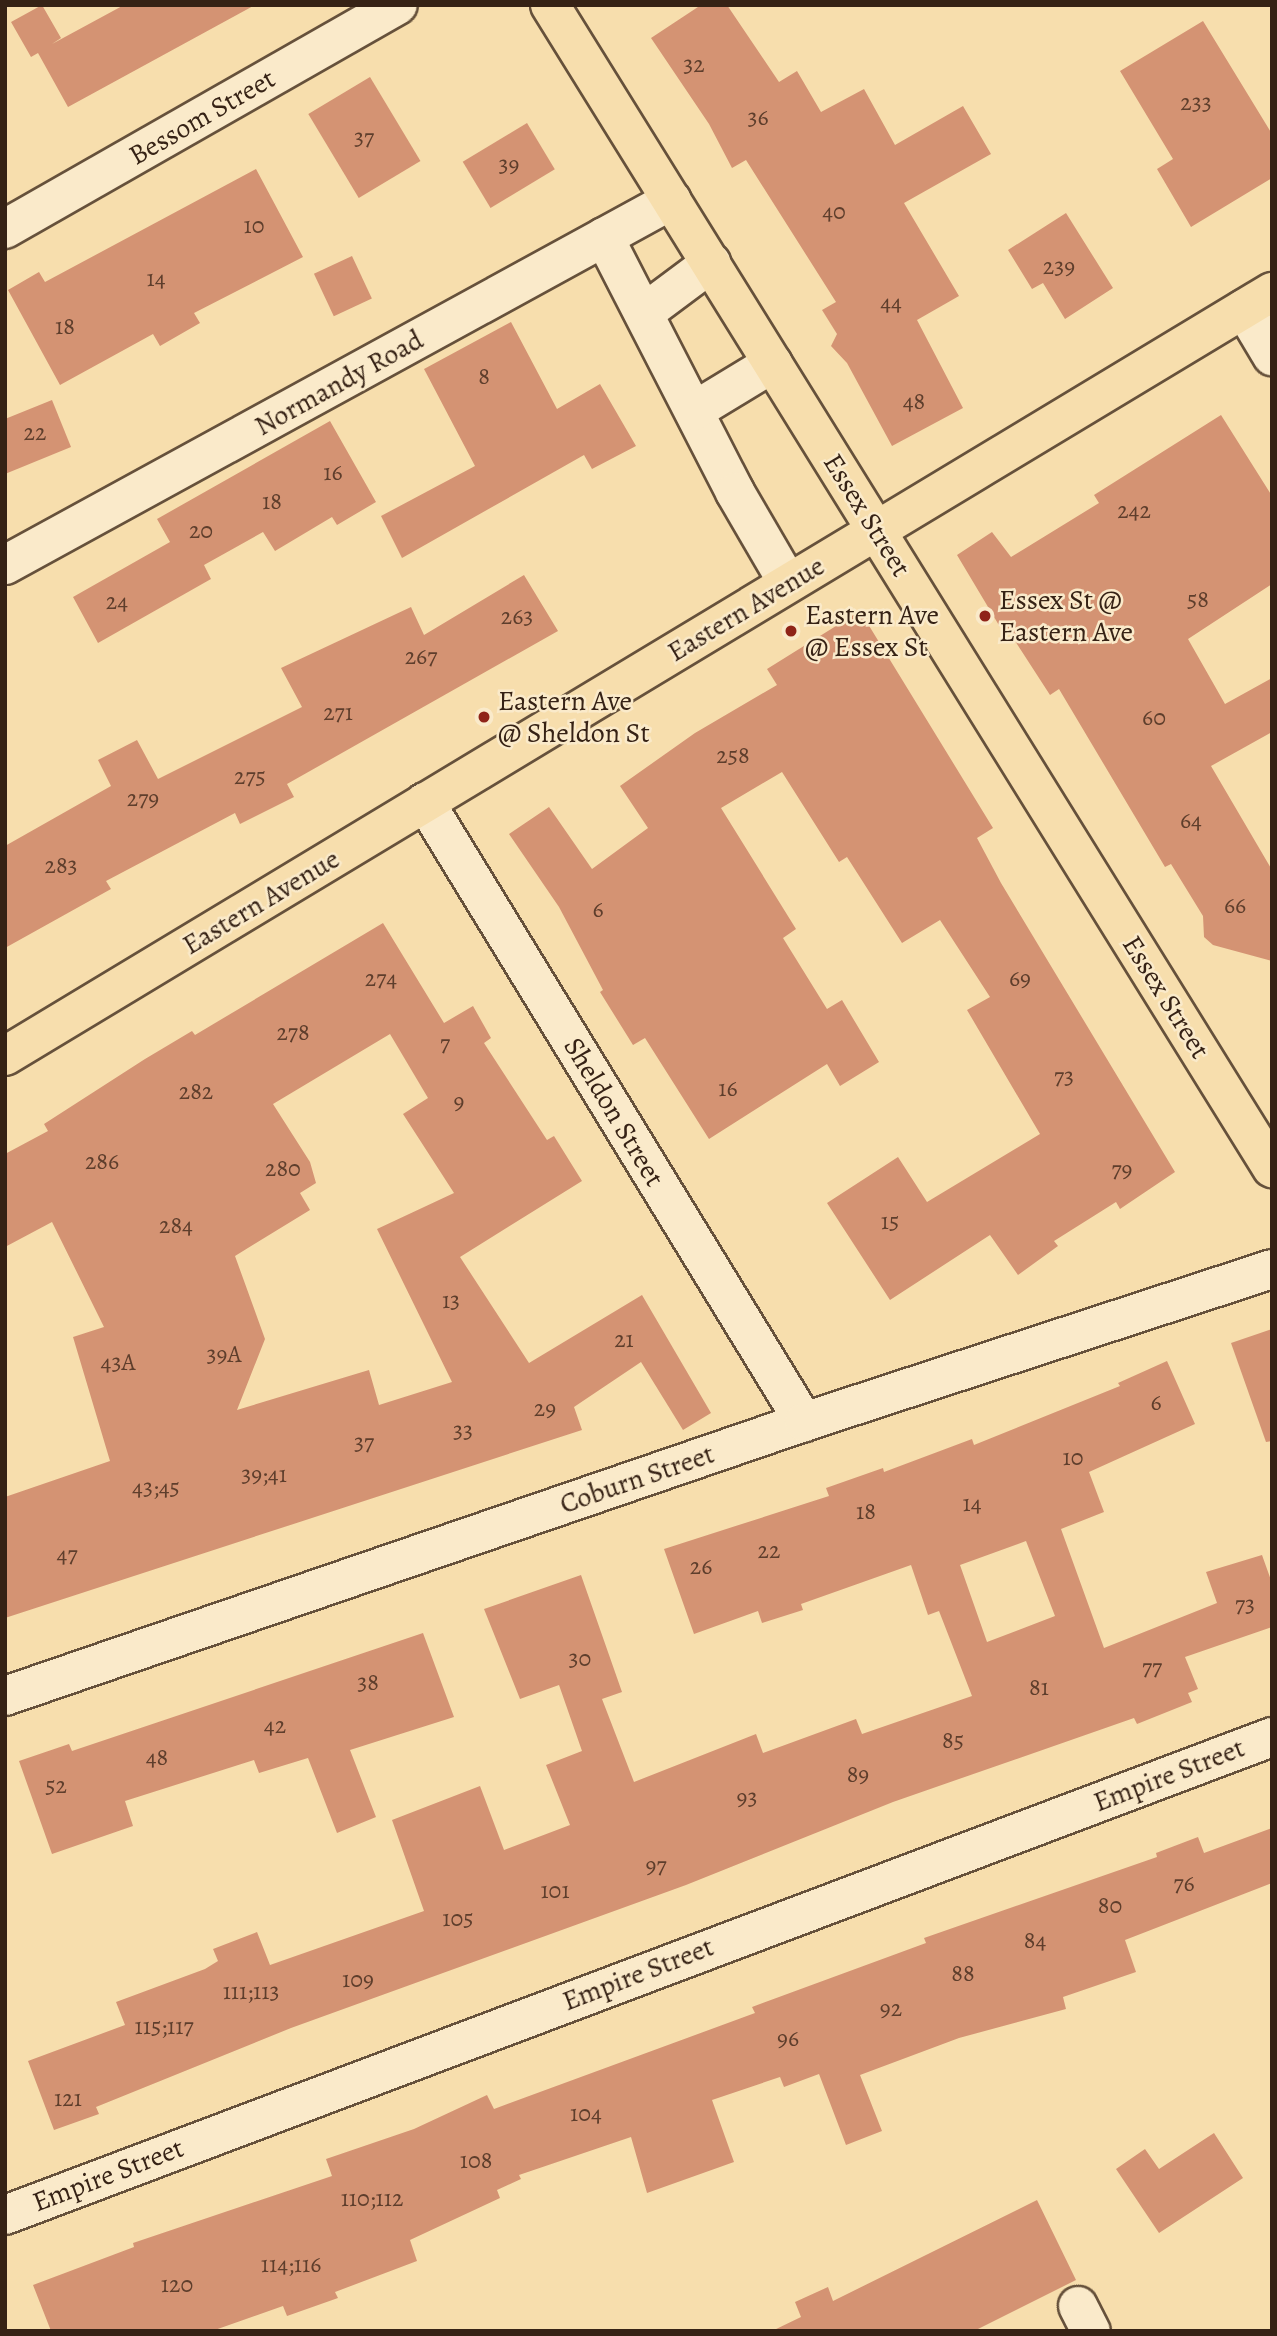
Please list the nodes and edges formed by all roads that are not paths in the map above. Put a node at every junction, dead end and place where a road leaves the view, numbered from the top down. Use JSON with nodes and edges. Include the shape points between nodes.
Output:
{"nodes":[{"id":1,"x":398,"y":5,"type":"edge"},
{"id":2,"x":550,"y":5,"type":"edge"},
{"id":3,"x":672,"y":200,"type":"junction"},
{"id":4,"x":5,"y":229,"type":"edge"},
{"id":5,"x":604,"y":237,"type":"junction"},
{"id":6,"x":711,"y":263,"type":"junction"},
{"id":7,"x":1258,"y":301,"type":"edge"},
{"id":8,"x":644,"y":313,"type":"junction"},
{"id":9,"x":1272,"y":356,"type":"edge"},
{"id":10,"x":773,"y":363,"type":"junction"},
{"id":11,"x":694,"y":411,"type":"junction"},
{"id":12,"x":877,"y":530,"type":"junction"},
{"id":13,"x":5,"y":565,"type":"edge"},
{"id":14,"x":788,"y":583,"type":"junction"},
{"id":15,"x":425,"y":803,"type":"junction"},
{"id":16,"x":5,"y":1056,"type":"edge"},
{"id":17,"x":1272,"y":1168,"type":"edge"},
{"id":18,"x":1272,"y":1269,"type":"edge"},
{"id":19,"x":804,"y":1422,"type":"junction"},
{"id":20,"x":5,"y":1696,"type":"edge"},
{"id":21,"x":1272,"y":1737,"type":"edge"},
{"id":22,"x":5,"y":2215,"type":"edge"}],
"edges":[{"from":1,"to":4,"type":"street","name":"Bessom Street"},
{"from":2,"to":3,"type":"main road","name":"Essex Street"},
{"from":3,"to":5,"type":"street","name":"Normandy Road"},
{"from":3,"to":6,"type":"main road","name":"Essex Street"},
{"from":5,"to":8,"type":"street"},
{"from":5,"to":13,"type":"street","name":"Normandy Road"},
{"from":6,"to":8,"type":"street"},
{"from":6,"to":10,"type":"main road","name":"Essex Street"},
{"from":7,"to":9,"type":"street"},
{"from":7,"to":12,"type":"main road","name":"Eastern Avenue"},
{"from":8,"to":11,"type":"street"},
{"from":10,"to":11,"type":"street"},
{"from":10,"to":12,"type":"main road","name":"Essex Street"},
{"from":11,"to":14,"type":"street"},
{"from":12,"to":14,"type":"main road","name":"Eastern Avenue"},
{"from":12,"to":17,"type":"main road","name":"Essex Street"},
{"from":14,"to":15,"type":"main road","name":"Eastern Avenue"},
{"from":15,"to":16,"type":"main road","name":"Eastern Avenue"},
{"from":15,"to":19,"type":"street","name":"Sheldon Street"},
{"from":18,"to":19,"type":"street","name":"Coburn Street"},
{"from":19,"to":20,"type":"street","name":"Coburn Street"},
{"from":21,"to":22,"type":"street","name":"Empire Street"}]}
